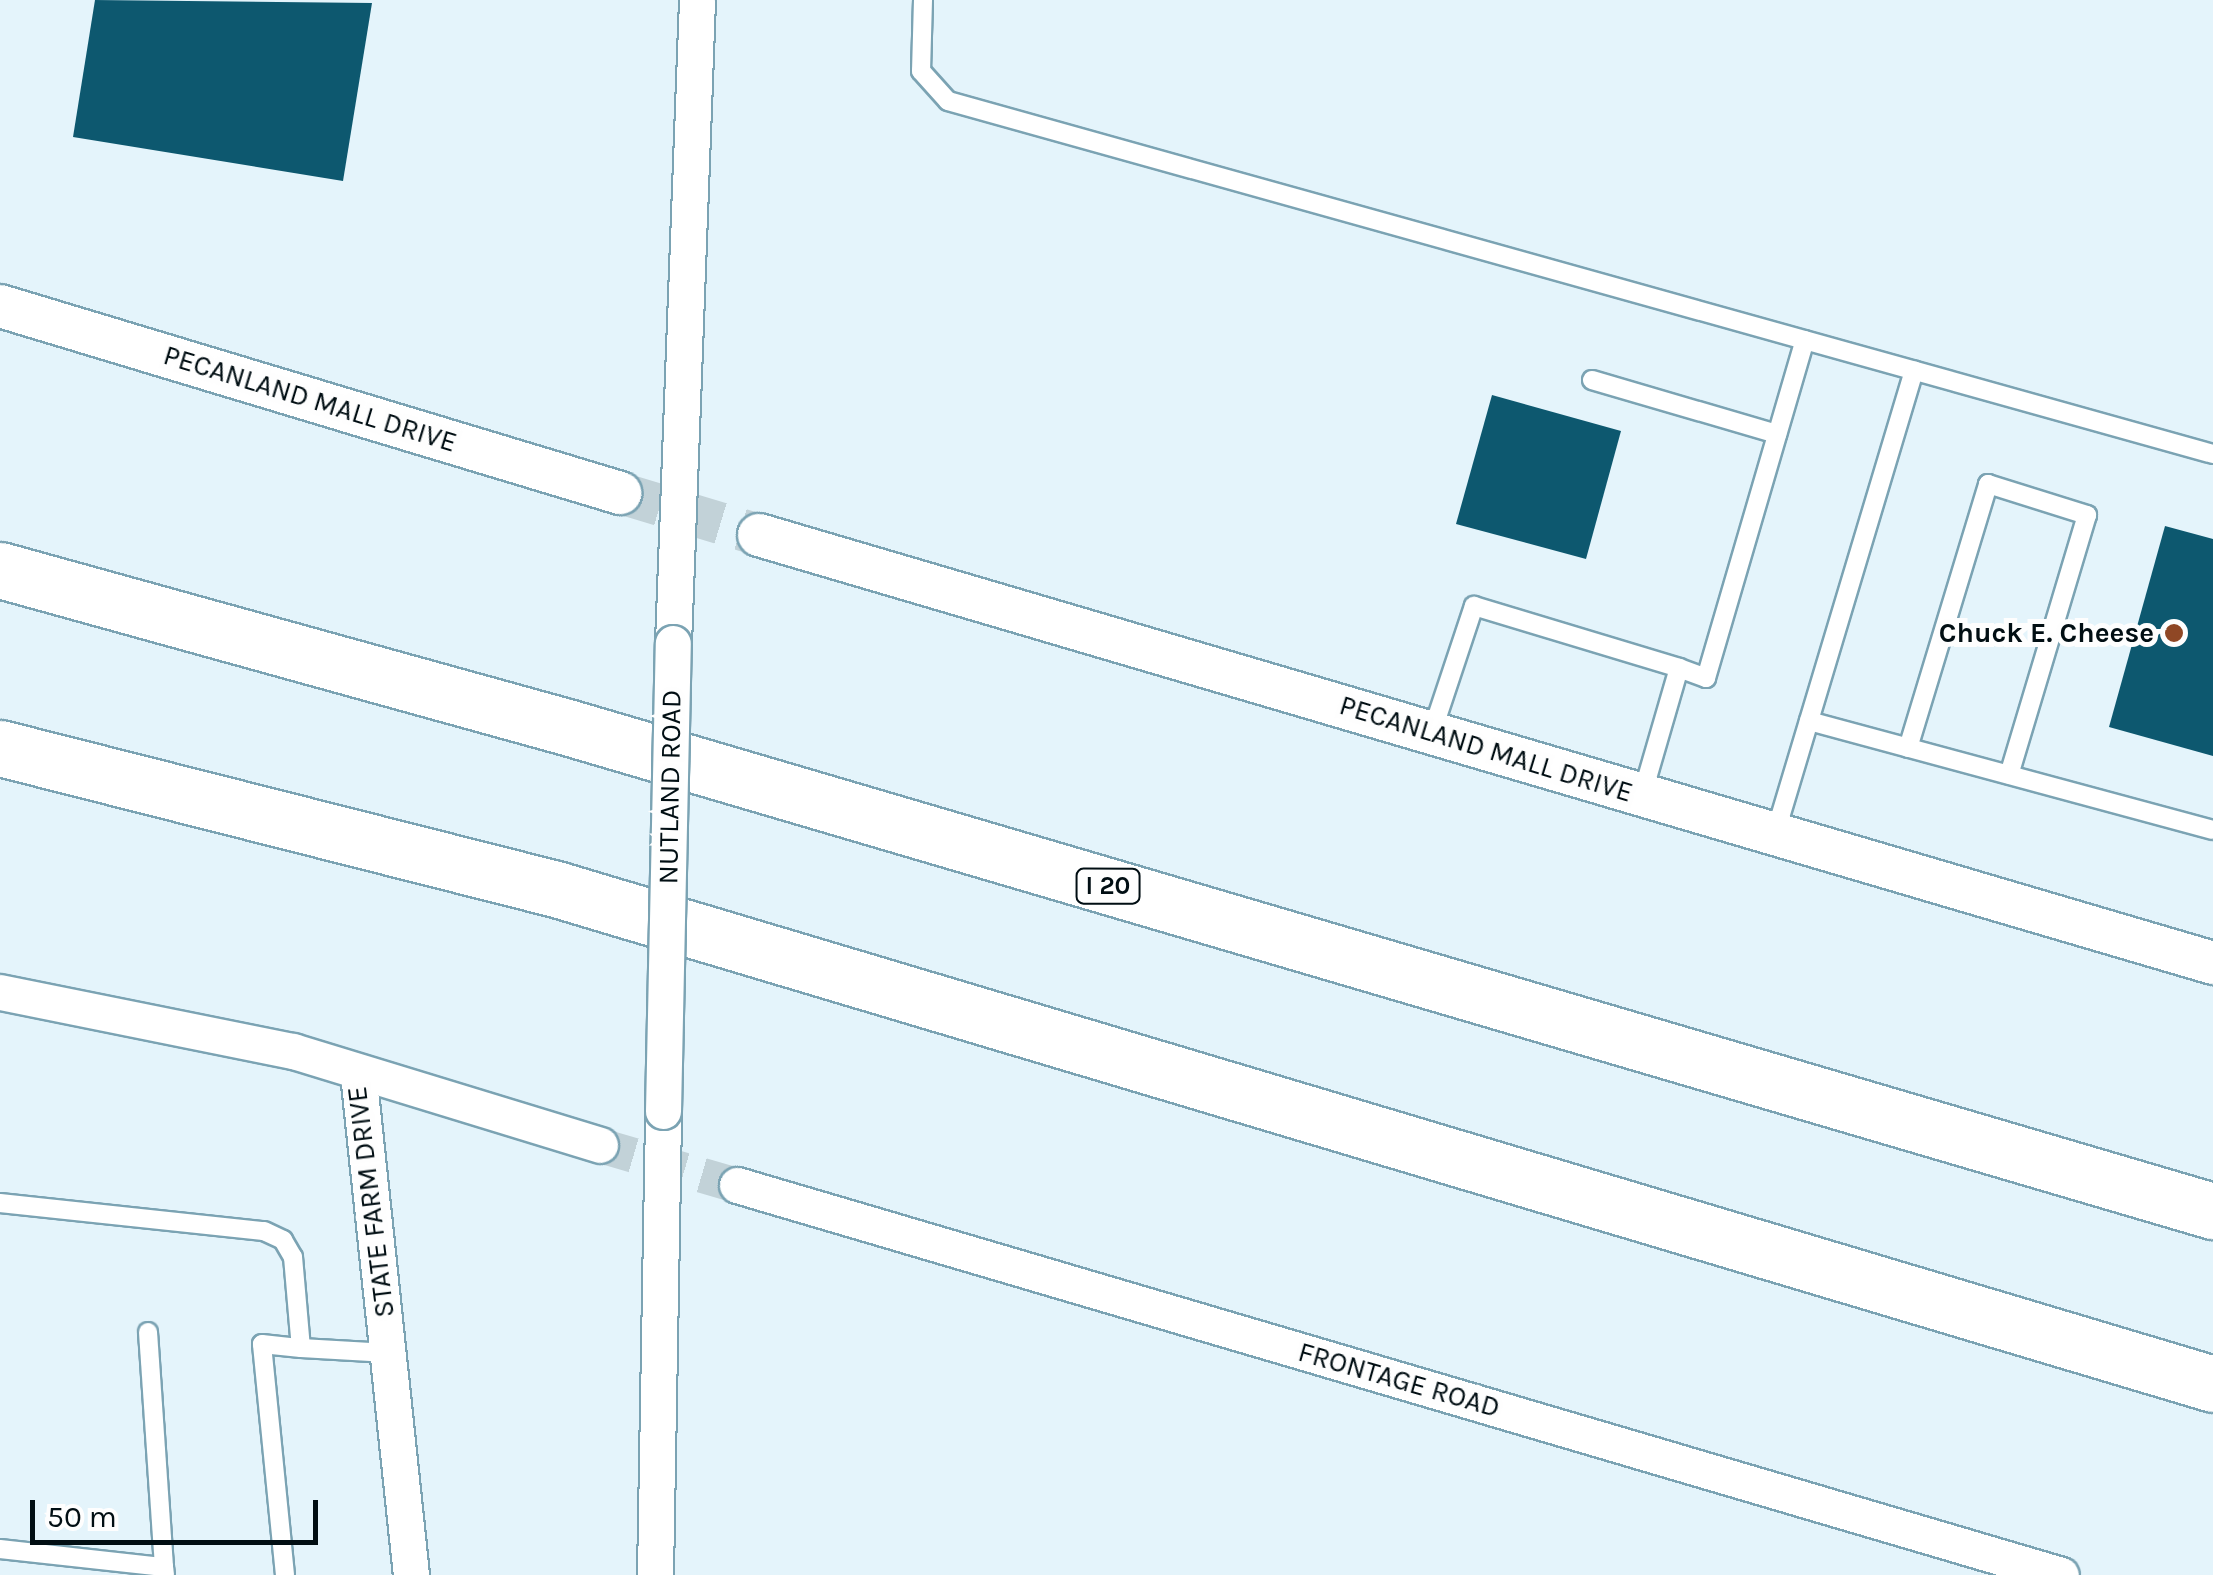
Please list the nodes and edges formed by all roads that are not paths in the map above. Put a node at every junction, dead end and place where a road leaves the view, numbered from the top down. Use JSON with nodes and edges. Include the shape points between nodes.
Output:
{"nodes":[{"id":1,"x":697,"y":0,"type":"edge"},
{"id":2,"x":924,"y":0,"type":"edge"},
{"id":3,"x":0,"y":306,"type":"edge"},
{"id":4,"x":1804,"y":340,"type":"junction"},
{"id":5,"x":1914,"y":370,"type":"junction"},
{"id":6,"x":1592,"y":380,"type":"dead end"},
{"id":7,"x":1777,"y":434,"type":"junction"},
{"id":8,"x":2213,"y":454,"type":"edge"},
{"id":9,"x":620,"y":492,"type":"tunnel mouth"},
{"id":10,"x":759,"y":535,"type":"tunnel mouth"},
{"id":11,"x":0,"y":570,"type":"edge"},
{"id":12,"x":1679,"y":668,"type":"junction"},
{"id":13,"x":1809,"y":721,"type":"junction"},
{"id":14,"x":1432,"y":732,"type":"junction"},
{"id":15,"x":0,"y":748,"type":"edge"},
{"id":16,"x":1908,"y":748,"type":"junction"},
{"id":17,"x":2009,"y":776,"type":"junction"},
{"id":18,"x":1642,"y":795,"type":"junction"},
{"id":19,"x":2213,"y":830,"type":"edge"},
{"id":20,"x":1775,"y":836,"type":"junction"},
{"id":21,"x":2213,"y":963,"type":"edge"},
{"id":22,"x":0,"y":992,"type":"edge"},
{"id":23,"x":358,"y":1073,"type":"junction"},
{"id":24,"x":600,"y":1145,"type":"tunnel mouth"},
{"id":25,"x":736,"y":1185,"type":"tunnel mouth"},
{"id":26,"x":0,"y":1203,"type":"edge"},
{"id":27,"x":2213,"y":1211,"type":"edge"},
{"id":28,"x":148,"y":1332,"type":"dead end"},
{"id":29,"x":301,"y":1348,"type":"junction"},
{"id":30,"x":388,"y":1353,"type":"junction"},
{"id":31,"x":2213,"y":1384,"type":"edge"},
{"id":32,"x":0,"y":1549,"type":"edge"},
{"id":33,"x":165,"y":1571,"type":"edge"},
{"id":34,"x":285,"y":1575,"type":"edge"},
{"id":35,"x":410,"y":1575,"type":"edge"},
{"id":36,"x":655,"y":1575,"type":"edge"},
{"id":37,"x":2061,"y":1575,"type":"edge"}],
"edges":[{"from":1,"to":36,"type":"street","name":"NUTLAND ROAD","bridge":true,"via":[[673,643]]},
{"from":2,"to":4,"type":"lane","via":[[920,71],[948,102]]},
{"from":3,"to":9,"type":"street","name":"PECANLAND MALL DRIVE"},
{"from":4,"to":5,"type":"lane"},
{"from":4,"to":7,"type":"lane"},
{"from":5,"to":8,"type":"lane"},
{"from":5,"to":13,"type":"lane"},
{"from":6,"to":7,"type":"lane"},
{"from":7,"to":12,"type":"lane","via":[[1706,678]]},
{"from":10,"to":14,"type":"street","name":"PECANLAND MALL DRIVE"},
{"from":11,"to":27,"type":"highway","number":"I 20","via":[[567,727]]},
{"from":12,"to":14,"type":"lane","via":[[1474,606]]},
{"from":12,"to":18,"type":"lane"},
{"from":13,"to":16,"type":"lane"},
{"from":13,"to":20,"type":"lane"},
{"from":14,"to":18,"type":"street","name":"PECANLAND MALL DRIVE"},
{"from":15,"to":31,"type":"highway","via":[[556,889]]},
{"from":16,"to":17,"type":"lane"},
{"from":16,"to":17,"type":"lane","via":[[1988,484],[2087,515]]},
{"from":17,"to":19,"type":"lane"},
{"from":18,"to":20,"type":"street","name":"PECANLAND MALL DRIVE"},
{"from":20,"to":21,"type":"street","name":"PECANLAND MALL DRIVE"},
{"from":22,"to":23,"type":"street","name":"STATE FARM DRIVE","via":[[294,1051]]},
{"from":23,"to":24,"type":"street"},
{"from":23,"to":30,"type":"street","name":"STATE FARM DRIVE"},
{"from":25,"to":37,"type":"street","name":"FRONTAGE ROAD"},
{"from":26,"to":29,"type":"lane","via":[[264,1232],[283,1240],[293,1257]]},
{"from":28,"to":33,"type":"lane"},
{"from":29,"to":30,"type":"lane"},
{"from":29,"to":34,"type":"lane","via":[[262,1344]]},
{"from":30,"to":35,"type":"street","name":"STATE FARM DRIVE"},
{"from":32,"to":33,"type":"lane"}]}
